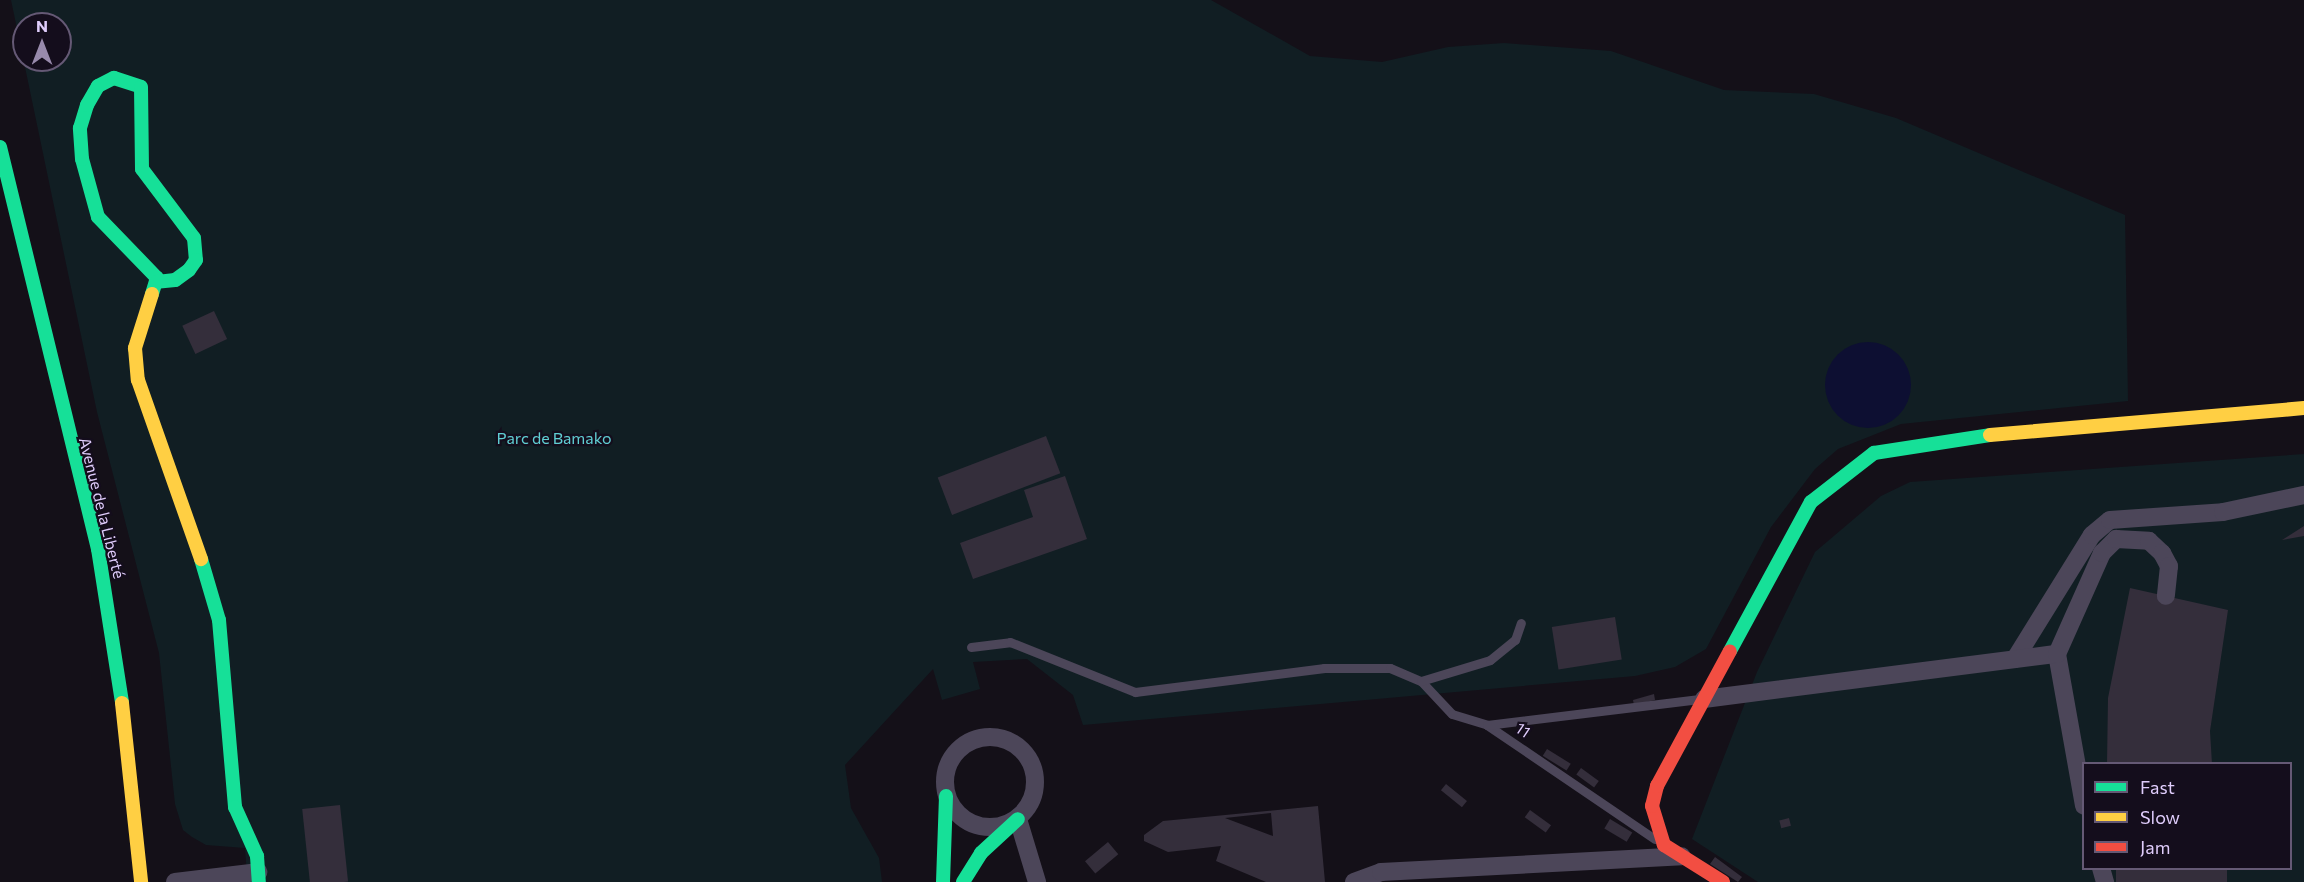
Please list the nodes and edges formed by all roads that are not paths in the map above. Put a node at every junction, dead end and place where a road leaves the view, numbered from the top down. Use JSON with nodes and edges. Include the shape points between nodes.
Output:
{"nodes":[{"id":1,"x":0,"y":147,"type":"edge"},
{"id":2,"x":157,"y":282,"type":"junction"},
{"id":3,"x":2304,"y":408,"type":"edge"},
{"id":4,"x":2304,"y":495,"type":"edge"},
{"id":5,"x":2166,"y":596,"type":"dead end"},
{"id":6,"x":1521,"y":623,"type":"dead end"},
{"id":7,"x":971,"y":647,"type":"dead end"},
{"id":8,"x":2057,"y":654,"type":"junction"},
{"id":9,"x":2015,"y":659,"type":"junction"},
{"id":10,"x":1421,"y":681,"type":"junction"},
{"id":11,"x":1704,"y":699,"type":"junction"},
{"id":12,"x":1487,"y":725,"type":"junction"},
{"id":13,"x":2082,"y":795,"type":"edge"},
{"id":14,"x":946,"y":796,"type":"junction"},
{"id":15,"x":1018,"y":819,"type":"junction"},
{"id":16,"x":1664,"y":845,"type":"junction"},
{"id":17,"x":1682,"y":856,"type":"junction"},
{"id":18,"x":259,"y":877,"type":"edge"},
{"id":19,"x":141,"y":882,"type":"edge"},
{"id":20,"x":175,"y":882,"type":"edge"},
{"id":21,"x":943,"y":882,"type":"edge"},
{"id":22,"x":963,"y":882,"type":"edge"},
{"id":23,"x":1037,"y":882,"type":"edge"},
{"id":24,"x":1354,"y":882,"type":"edge"},
{"id":25,"x":1723,"y":882,"type":"edge"}],
"edges":[{"from":1,"to":19,"type":"main road","name":"Avenue de la Liberté","via":[[98,549],[120,687]]},
{"from":2,"to":2,"type":"main road","via":[[98,217],[82,159],[80,128],[87,105],[98,86],[114,78],[141,87],[142,169],[194,238],[196,260],[189,270],[175,280]]},
{"from":2,"to":18,"type":"main road","via":[[135,348],[138,380],[219,620],[235,807],[257,856]]},
{"from":3,"to":11,"type":"main road","via":[[1937,440],[1874,453],[1811,502]]},
{"from":4,"to":9,"type":"street","via":[[2223,512],[2110,520],[2092,535]]},
{"from":5,"to":8,"type":"street","via":[[2169,566],[2162,553],[2149,541],[2116,539],[2102,553]]},
{"from":6,"to":10,"type":"lane","via":[[1515,640],[1490,660]]},
{"from":7,"to":10,"type":"lane","via":[[1010,642],[1135,692],[1366,667],[1390,668]]},
{"from":8,"to":9,"type":"street"},
{"from":8,"to":13,"type":"street"},
{"from":9,"to":11,"type":"street"},
{"from":10,"to":12,"type":"lane","via":[[1452,714]]},
{"from":11,"to":12,"type":"lane","name":"11"},
{"from":11,"to":16,"type":"main road","via":[[1657,786],[1652,806]]},
{"from":12,"to":16,"type":"lane","name":"11"},
{"from":14,"to":15,"type":"street","via":[[968,822],[1002,826]]},
{"from":14,"to":15,"type":"street","via":[[947,769],[962,747],[1001,738],[1024,752],[1036,776],[1031,803]]},
{"from":14,"to":21,"type":"main road"},
{"from":15,"to":22,"type":"main road","via":[[981,853]]},
{"from":15,"to":23,"type":"street"},
{"from":16,"to":17,"type":"main road","name":"11"},
{"from":17,"to":24,"type":"street","via":[[1381,872]]},
{"from":17,"to":25,"type":"main road","name":"11"},
{"from":18,"to":20,"type":"street"}]}
